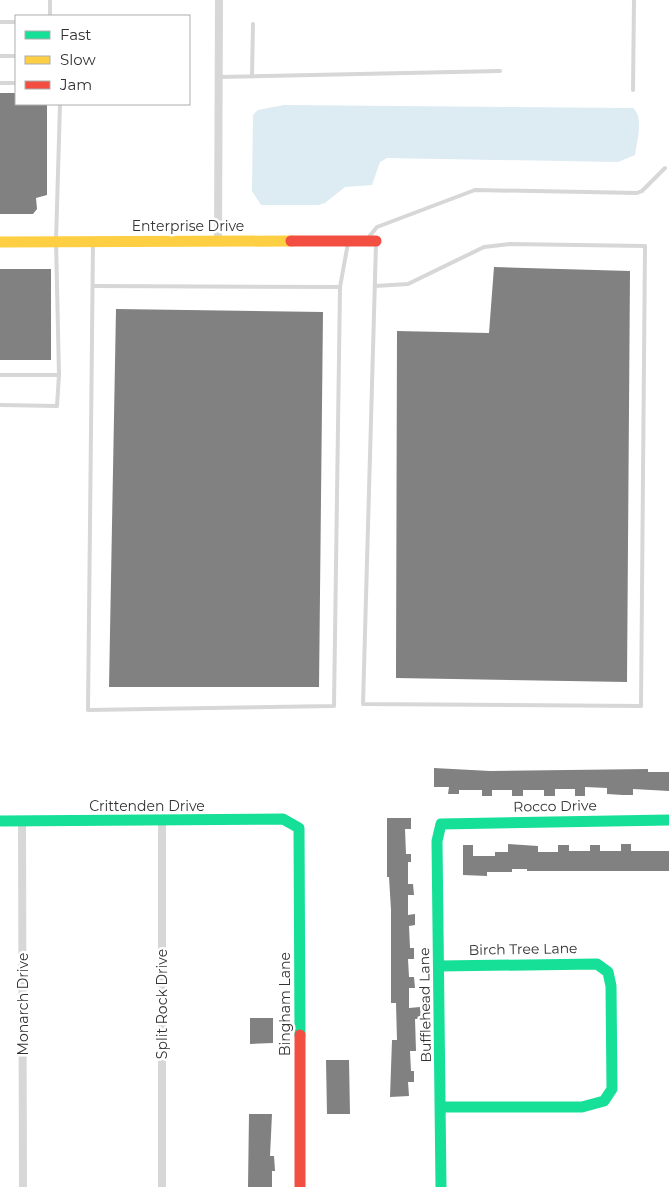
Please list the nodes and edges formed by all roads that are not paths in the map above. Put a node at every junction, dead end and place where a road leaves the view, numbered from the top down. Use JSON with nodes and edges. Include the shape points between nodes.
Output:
{"nodes":[{"id":1,"x":50,"y":0,"type":"edge"},
{"id":2,"x":219,"y":0,"type":"edge"},
{"id":3,"x":634,"y":0,"type":"edge"},
{"id":4,"x":50,"y":15,"type":"edge"},
{"id":5,"x":0,"y":22,"type":"edge"},
{"id":6,"x":15,"y":22,"type":"edge"},
{"id":7,"x":252,"y":24,"type":"dead end"},
{"id":8,"x":0,"y":56,"type":"edge"},
{"id":9,"x":15,"y":56,"type":"edge"},
{"id":10,"x":500,"y":71,"type":"dead end"},
{"id":11,"x":252,"y":76,"type":"junction"},
{"id":12,"x":219,"y":77,"type":"junction"},
{"id":13,"x":0,"y":83,"type":"edge"},
{"id":14,"x":15,"y":83,"type":"edge"},
{"id":15,"x":633,"y":90,"type":"dead end"},
{"id":16,"x":60,"y":105,"type":"edge"},
{"id":17,"x":665,"y":168,"type":"dead end"},
{"id":18,"x":56,"y":241,"type":"junction"},
{"id":19,"x":93,"y":241,"type":"junction"},
{"id":20,"x":218,"y":241,"type":"junction"},
{"id":21,"x":349,"y":241,"type":"junction"},
{"id":22,"x":370,"y":241,"type":"junction"},
{"id":23,"x":0,"y":242,"type":"edge"},
{"id":24,"x":92,"y":286,"type":"junction"},
{"id":25,"x":375,"y":286,"type":"junction"},
{"id":26,"x":340,"y":287,"type":"junction"},
{"id":27,"x":0,"y":375,"type":"edge"},
{"id":28,"x":59,"y":375,"type":"junction"},
{"id":29,"x":0,"y":405,"type":"edge"},
{"id":30,"x":669,"y":820,"type":"edge"},
{"id":31,"x":0,"y":821,"type":"edge"},
{"id":32,"x":162,"y":821,"type":"junction"},
{"id":33,"x":22,"y":822,"type":"junction"},
{"id":34,"x":294,"y":823,"type":"joint"},
{"id":35,"x":442,"y":824,"type":"joint"},
{"id":36,"x":439,"y":966,"type":"junction"},
{"id":37,"x":441,"y":1107,"type":"junction"},
{"id":38,"x":23,"y":1187,"type":"edge"},
{"id":39,"x":162,"y":1187,"type":"edge"},
{"id":40,"x":300,"y":1187,"type":"edge"},
{"id":41,"x":441,"y":1187,"type":"edge"}],
"edges":[{"from":1,"to":4,"type":"lane"},
{"from":2,"to":12,"type":"street"},
{"from":3,"to":15,"type":"lane"},
{"from":5,"to":6,"type":"lane"},
{"from":7,"to":11,"type":"lane"},
{"from":8,"to":9,"type":"lane"},
{"from":10,"to":11,"type":"lane"},
{"from":11,"to":12,"type":"lane"},
{"from":12,"to":20,"type":"street"},
{"from":13,"to":14,"type":"lane"},
{"from":16,"to":18,"type":"lane"},
{"from":17,"to":22,"type":"lane","via":[[637,193],[475,190],[377,227]]},
{"from":18,"to":19,"type":"street","name":"Enterprise Drive"},
{"from":18,"to":23,"type":"street","name":"Enterprise Drive"},
{"from":18,"to":28,"type":"lane"},
{"from":19,"to":20,"type":"street","name":"Enterprise Drive"},
{"from":19,"to":24,"type":"lane"},
{"from":20,"to":21,"type":"street","name":"Enterprise Drive"},
{"from":21,"to":22,"type":"street","name":"Enterprise Drive"},
{"from":21,"to":26,"type":"lane"},
{"from":22,"to":25,"type":"lane"},
{"from":24,"to":26,"type":"lane"},
{"from":24,"to":26,"type":"lane","via":[[88,710],[334,706]]},
{"from":25,"to":25,"type":"lane","via":[[363,704],[642,706],[644,246],[510,244],[484,247],[408,284]]},
{"from":27,"to":28,"type":"lane"},
{"from":28,"to":29,"type":"lane","via":[[58,406]]},
{"from":30,"to":35,"type":"street","name":"Rocco Drive"},
{"from":31,"to":33,"type":"street","name":"Crittenden Drive"},
{"from":32,"to":33,"type":"street","name":"Crittenden Drive"},
{"from":32,"to":34,"type":"street","name":"Crittenden Drive","via":[[283,819]]},
{"from":32,"to":39,"type":"street","name":"Split Rock Drive"},
{"from":33,"to":38,"type":"street","name":"Monarch Drive"},
{"from":34,"to":40,"type":"street","name":"Bingham Lane","via":[[299,828],[300,842]]},
{"from":35,"to":36,"type":"street","name":"Bufflehead Lane","via":[[437,841]]},
{"from":36,"to":37,"type":"street","name":"Bufflehead Lane"},
{"from":36,"to":37,"type":"street","name":"Birch Tree Lane","via":[[590,963],[606,968],[611,979],[612,1089],[603,1104],[582,1107]]},
{"from":37,"to":41,"type":"street","name":"Bufflehead Lane"}]}
